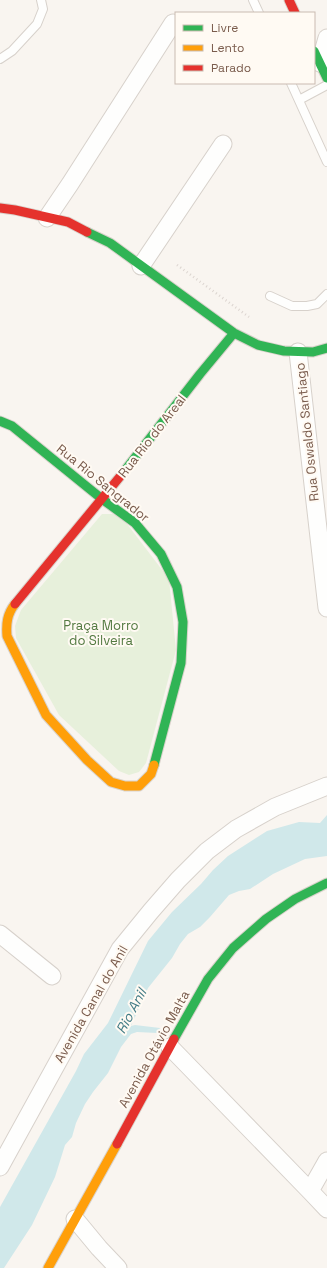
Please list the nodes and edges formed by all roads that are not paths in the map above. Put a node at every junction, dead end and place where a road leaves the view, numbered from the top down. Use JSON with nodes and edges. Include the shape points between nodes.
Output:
{"nodes":[{"id":1,"x":41,"y":0,"type":"edge"},
{"id":2,"x":253,"y":0,"type":"edge"},
{"id":3,"x":289,"y":0,"type":"edge"},
{"id":4,"x":258,"y":12,"type":"edge"},
{"id":5,"x":295,"y":12,"type":"edge"},
{"id":6,"x":174,"y":23,"type":"dead end"},
{"id":7,"x":327,"y":38,"type":"edge"},
{"id":8,"x":0,"y":59,"type":"edge"},
{"id":9,"x":320,"y":64,"type":"edge"},
{"id":10,"x":291,"y":84,"type":"edge"},
{"id":11,"x":327,"y":85,"type":"edge"},
{"id":12,"x":298,"y":100,"type":"junction"},
{"id":13,"x":223,"y":144,"type":"dead end"},
{"id":14,"x":327,"y":162,"type":"edge"},
{"id":15,"x":0,"y":208,"type":"edge"},
{"id":16,"x":47,"y":218,"type":"junction"},
{"id":17,"x":141,"y":266,"type":"junction"},
{"id":18,"x":327,"y":294,"type":"edge"},
{"id":19,"x":270,"y":296,"type":"dead end"},
{"id":20,"x":234,"y":333,"type":"junction"},
{"id":21,"x":327,"y":348,"type":"edge"},
{"id":22,"x":298,"y":352,"type":"junction"},
{"id":23,"x":0,"y":421,"type":"edge"},
{"id":24,"x":102,"y":499,"type":"junction"},
{"id":25,"x":321,"y":505,"type":"edge"},
{"id":26,"x":327,"y":608,"type":"edge"},
{"id":27,"x":4,"y":638,"type":"edge"},
{"id":28,"x":139,"y":786,"type":"joint"},
{"id":29,"x":327,"y":786,"type":"edge"},
{"id":30,"x":327,"y":883,"type":"edge"},
{"id":31,"x":0,"y":934,"type":"edge"},
{"id":32,"x":52,"y":976,"type":"dead end"},
{"id":33,"x":170,"y":1047,"type":"junction"},
{"id":34,"x":327,"y":1161,"type":"edge"},
{"id":35,"x":0,"y":1167,"type":"edge"},
{"id":36,"x":310,"y":1190,"type":"junction"},
{"id":37,"x":327,"y":1209,"type":"edge"},
{"id":38,"x":75,"y":1219,"type":"junction"},
{"id":39,"x":48,"y":1268,"type":"edge"},
{"id":40,"x":118,"y":1268,"type":"edge"}],
"edges":[{"from":1,"to":8,"type":"lane","via":[[43,9],[37,24],[12,52]]},
{"from":2,"to":4,"type":"lane"},
{"from":3,"to":5,"type":"street"},
{"from":6,"to":16,"type":"street"},
{"from":7,"to":9,"type":"street"},
{"from":10,"to":12,"type":"lane"},
{"from":11,"to":12,"type":"lane"},
{"from":12,"to":14,"type":"lane"},
{"from":13,"to":17,"type":"street"},
{"from":15,"to":16,"type":"street"},
{"from":16,"to":17,"type":"street","via":[[68,222],[110,243]]},
{"from":17,"to":20,"type":"street"},
{"from":18,"to":19,"type":"lane","via":[[317,304],[307,306],[292,306]]},
{"from":20,"to":22,"type":"street","via":[[258,345]]},
{"from":20,"to":24,"type":"street","name":"Rua Rio do Areal"},
{"from":21,"to":22,"type":"street","via":[[313,352]]},
{"from":22,"to":25,"type":"street","name":"Rua Oswaldo Santiago"},
{"from":23,"to":24,"type":"street","name":"Rua Rio Sangrador","via":[[12,426]]},
{"from":24,"to":27,"type":"street","name":"Rua Rio do Areal","via":[[10,610]]},
{"from":24,"to":28,"type":"street","name":"Rua Rio Sangrador","via":[[135,523],[161,554],[177,587],[183,622],[181,663],[173,694],[151,774]]},
{"from":25,"to":26,"type":"street","name":"Rua Oswaldo Santiago"},
{"from":27,"to":28,"type":"street","name":"Rua Rio do Areal","via":[[46,716],[111,782]]},
{"from":29,"to":35,"type":"street","name":"Avenida Canal do Anil","via":[[276,807],[236,829],[207,851],[151,911],[120,949]]},
{"from":30,"to":33,"type":"street","name":"Avenida Otávio Malta","via":[[295,899],[266,919],[234,948],[208,979]]},
{"from":31,"to":32,"type":"street"},
{"from":33,"to":36,"type":"street"},
{"from":33,"to":38,"type":"street","name":"Avenida Otávio Malta"},
{"from":34,"to":36,"type":"street"},
{"from":36,"to":37,"type":"street"},
{"from":38,"to":39,"type":"street","name":"Avenida Otávio Malta"},
{"from":38,"to":40,"type":"street"}]}
